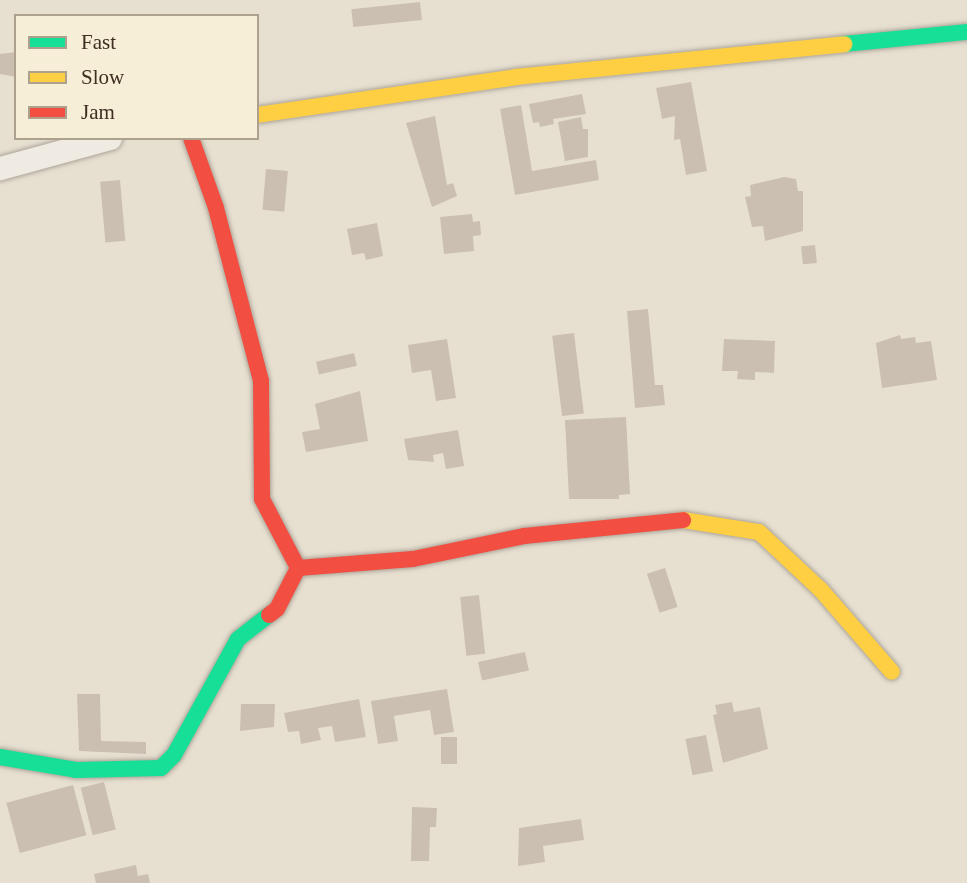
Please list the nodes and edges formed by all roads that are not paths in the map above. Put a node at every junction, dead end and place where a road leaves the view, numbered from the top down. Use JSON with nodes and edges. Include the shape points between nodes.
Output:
{"nodes":[{"id":1,"x":967,"y":32,"type":"edge"},
{"id":2,"x":259,"y":115,"type":"edge"},
{"id":3,"x":103,"y":140,"type":"edge"},
{"id":4,"x":192,"y":140,"type":"edge"},
{"id":5,"x":0,"y":168,"type":"edge"},
{"id":6,"x":298,"y":568,"type":"junction"},
{"id":7,"x":892,"y":672,"type":"dead end"},
{"id":8,"x":0,"y":757,"type":"edge"}],
"edges":[{"from":1,"to":2,"type":"street","via":[[516,77]]},
{"from":3,"to":5,"type":"street"},
{"from":4,"to":6,"type":"street","via":[[216,208],[261,381],[262,499]]},
{"from":6,"to":7,"type":"street","via":[[414,559],[524,536],[682,520],[759,533],[821,590]]},
{"from":6,"to":8,"type":"street","via":[[277,609],[238,639],[174,755],[161,768],[76,770]]}]}
